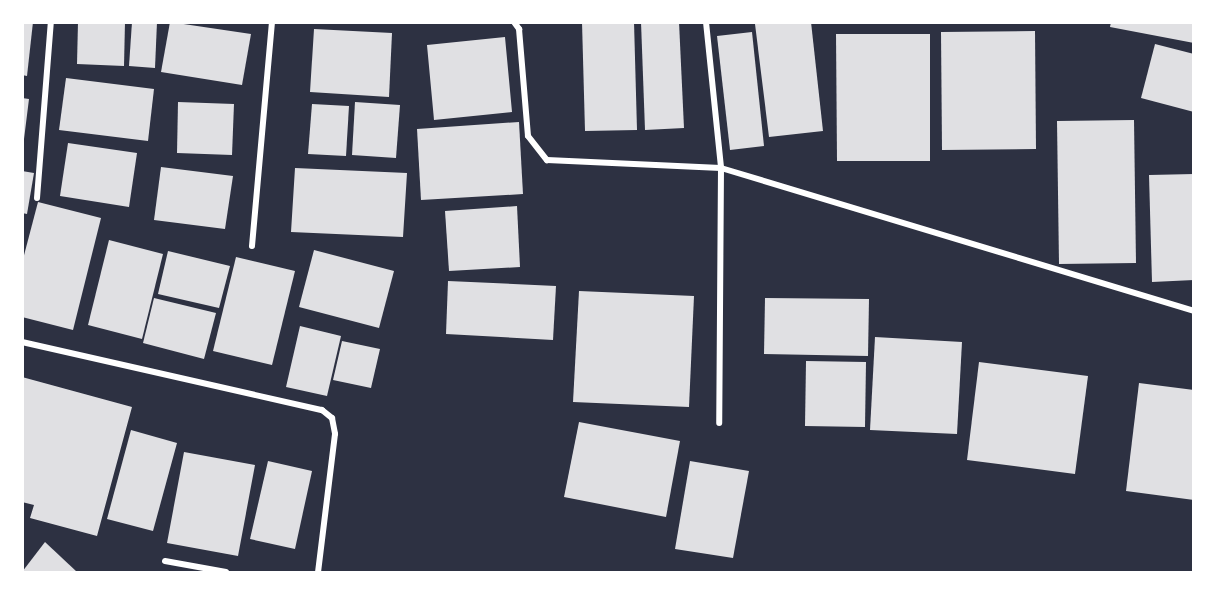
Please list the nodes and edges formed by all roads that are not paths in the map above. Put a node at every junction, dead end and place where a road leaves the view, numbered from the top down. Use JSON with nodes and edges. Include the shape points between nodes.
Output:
{"nodes":[{"id":1,"x":51,"y":22,"type":"edge"},
{"id":2,"x":272,"y":22,"type":"edge"},
{"id":3,"x":514,"y":22,"type":"edge"},
{"id":4,"x":706,"y":22,"type":"edge"},
{"id":5,"x":721,"y":168,"type":"junction"},
{"id":6,"x":37,"y":198,"type":"dead end"},
{"id":7,"x":252,"y":246,"type":"dead end"},
{"id":8,"x":1194,"y":310,"type":"edge"},
{"id":9,"x":22,"y":342,"type":"edge"},
{"id":10,"x":719,"y":423,"type":"dead end"},
{"id":11,"x":165,"y":561,"type":"dead end"},
{"id":12,"x":226,"y":573,"type":"edge"},
{"id":13,"x":318,"y":573,"type":"edge"}],
"edges":[{"from":1,"to":6,"type":"street"},
{"from":2,"to":7,"type":"street"},
{"from":3,"to":5,"type":"street","via":[[519,29],[528,136],[538,154],[559,164]]},
{"from":4,"to":5,"type":"street"},
{"from":5,"to":8,"type":"street"},
{"from":5,"to":10,"type":"street"},
{"from":9,"to":13,"type":"street","via":[[322,410],[332,418],[335,434]]},
{"from":11,"to":12,"type":"street"}]}
